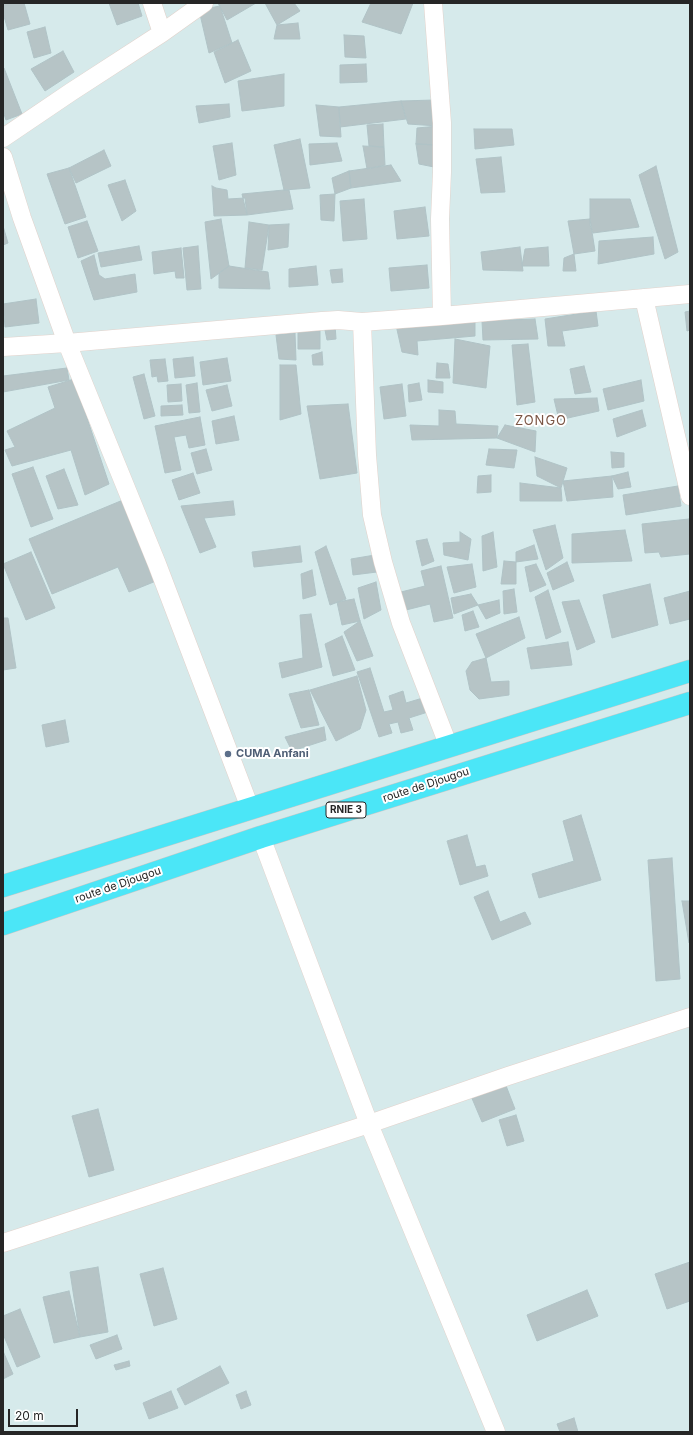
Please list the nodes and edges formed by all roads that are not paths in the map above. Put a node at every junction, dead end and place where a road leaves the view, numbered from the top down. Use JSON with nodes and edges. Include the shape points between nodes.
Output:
{"nodes":[{"id":1,"x":152,"y":3,"type":"edge"},
{"id":2,"x":204,"y":3,"type":"edge"},
{"id":3,"x":433,"y":3,"type":"edge"},
{"id":4,"x":162,"y":33,"type":"junction"},
{"id":5,"x":3,"y":138,"type":"edge"},
{"id":6,"x":3,"y":157,"type":"edge"},
{"id":7,"x":690,"y":294,"type":"edge"},
{"id":8,"x":644,"y":298,"type":"junction"},
{"id":9,"x":442,"y":316,"type":"junction"},
{"id":10,"x":362,"y":322,"type":"junction"},
{"id":11,"x":67,"y":343,"type":"junction"},
{"id":12,"x":3,"y":347,"type":"edge"},
{"id":13,"x":690,"y":496,"type":"edge"},
{"id":14,"x":690,"y":671,"type":"edge"},
{"id":15,"x":690,"y":703,"type":"edge"},
{"id":16,"x":449,"y":747,"type":"junction"},
{"id":17,"x":250,"y":808,"type":"junction"},
{"id":18,"x":261,"y":837,"type":"junction"},
{"id":19,"x":3,"y":886,"type":"edge"},
{"id":20,"x":3,"y":924,"type":"edge"},
{"id":21,"x":690,"y":1017,"type":"edge"},
{"id":22,"x":369,"y":1124,"type":"junction"},
{"id":23,"x":3,"y":1243,"type":"edge"},
{"id":24,"x":496,"y":1432,"type":"edge"}],
"edges":[{"from":1,"to":4,"type":"street"},
{"from":2,"to":4,"type":"street"},
{"from":3,"to":9,"type":"street","via":[[442,123]]},
{"from":4,"to":5,"type":"street"},
{"from":6,"to":11,"type":"street"},
{"from":7,"to":8,"type":"street"},
{"from":8,"to":9,"type":"street"},
{"from":8,"to":13,"type":"street"},
{"from":9,"to":10,"type":"street"},
{"from":10,"to":11,"type":"street","via":[[322,321]]},
{"from":10,"to":16,"type":"street","via":[[372,515],[402,623]]},
{"from":11,"to":12,"type":"street"},
{"from":11,"to":17,"type":"street","via":[[157,564]]},
{"from":14,"to":16,"type":"highway","number":"RNIE 3"},
{"from":15,"to":18,"type":"highway","name":"route de Djougou","number":"RNIE 3"},
{"from":16,"to":17,"type":"highway","number":"RNIE 3"},
{"from":17,"to":19,"type":"highway","number":"RNIE 3"},
{"from":18,"to":20,"type":"highway","name":"route de Djougou","number":"RNIE 3"},
{"from":18,"to":22,"type":"street"},
{"from":21,"to":22,"type":"street"},
{"from":22,"to":23,"type":"street"},
{"from":22,"to":24,"type":"street"}]}
